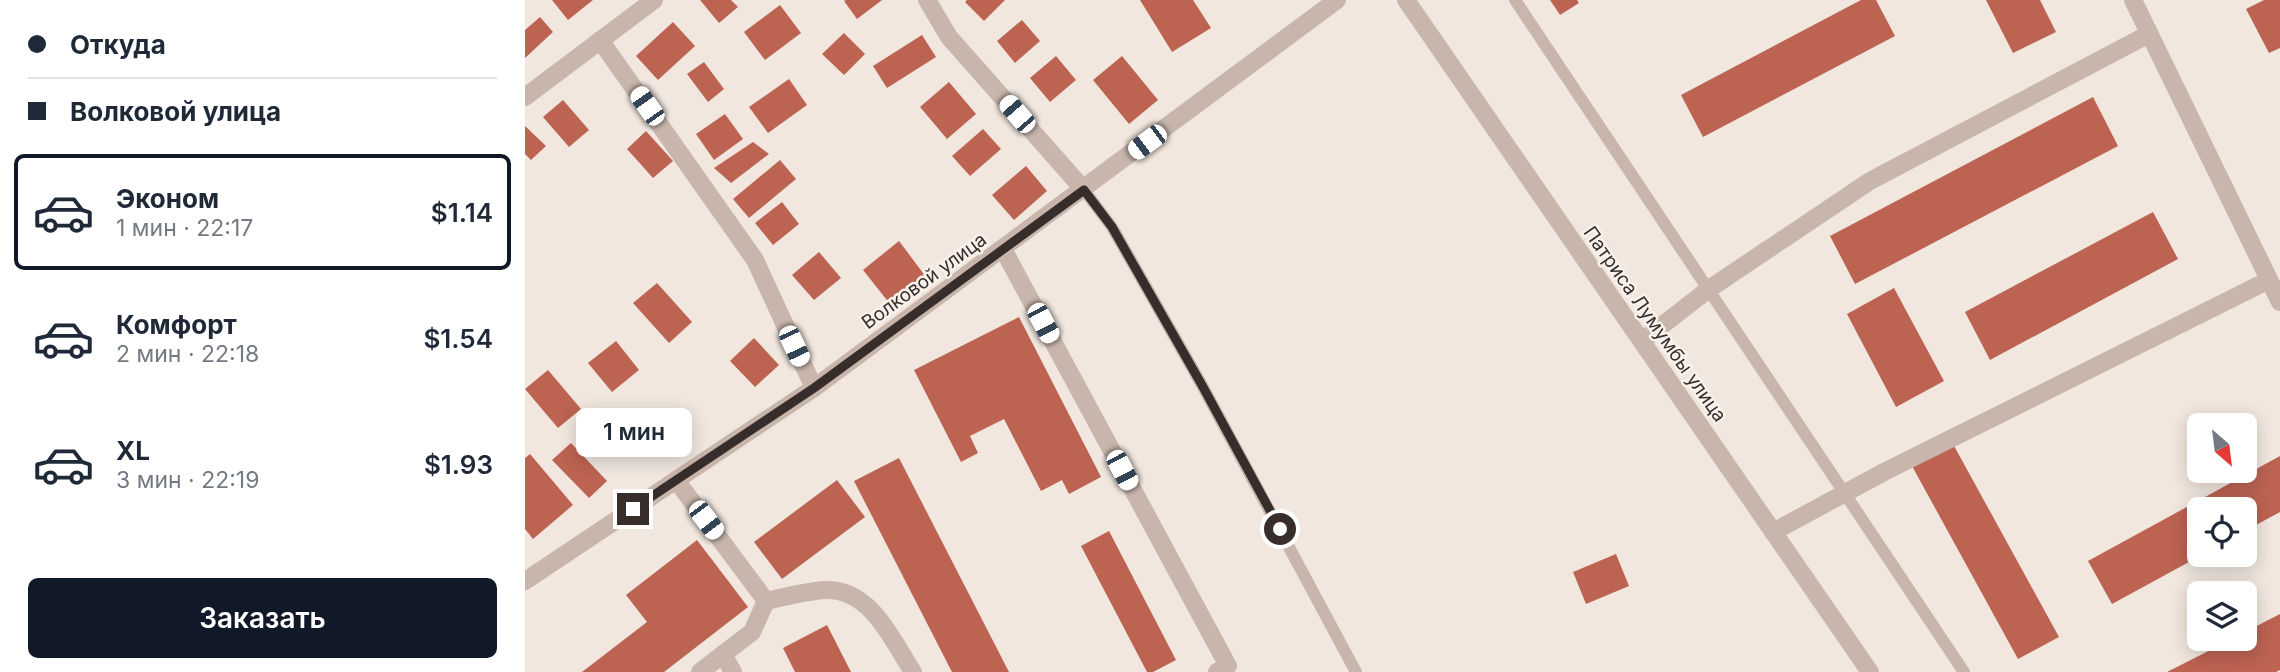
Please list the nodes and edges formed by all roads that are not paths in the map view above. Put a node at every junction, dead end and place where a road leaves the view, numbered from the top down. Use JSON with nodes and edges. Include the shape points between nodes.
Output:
{"nodes":[{"id":1,"x":654,"y":0,"type":"edge"},
{"id":2,"x":927,"y":0,"type":"edge"},
{"id":3,"x":1337,"y":0,"type":"edge"},
{"id":4,"x":1406,"y":0,"type":"edge"},
{"id":5,"x":1515,"y":0,"type":"edge"},
{"id":6,"x":2133,"y":0,"type":"edge"},
{"id":7,"x":2150,"y":34,"type":"junction"},
{"id":8,"x":600,"y":40,"type":"junction"},
{"id":9,"x":525,"y":97,"type":"edge"},
{"id":10,"x":1084,"y":190,"type":"junction"},
{"id":11,"x":1003,"y":249,"type":"junction"},
{"id":12,"x":2269,"y":280,"type":"junction"},
{"id":13,"x":1709,"y":289,"type":"junction"},
{"id":14,"x":2280,"y":302,"type":"edge"},
{"id":15,"x":1642,"y":341,"type":"junction"},
{"id":16,"x":814,"y":388,"type":"junction"},
{"id":17,"x":676,"y":480,"type":"junction"},
{"id":18,"x":1844,"y":494,"type":"junction"},
{"id":19,"x":1773,"y":532,"type":"junction"},
{"id":20,"x":525,"y":581,"type":"edge"},
{"id":21,"x":767,"y":601,"type":"junction"},
{"id":22,"x":723,"y":654,"type":"junction"},
{"id":23,"x":1226,"y":670,"type":"edge"},
{"id":24,"x":700,"y":672,"type":"edge"},
{"id":25,"x":733,"y":672,"type":"edge"},
{"id":26,"x":913,"y":672,"type":"edge"},
{"id":27,"x":1356,"y":672,"type":"edge"},
{"id":28,"x":1870,"y":672,"type":"edge"},
{"id":29,"x":1964,"y":672,"type":"edge"}],
"edges":[{"from":1,"to":8,"type":"street"},
{"from":2,"to":10,"type":"street","via":[[949,37]]},
{"from":3,"to":10,"type":"street","name":"Волковой улица"},
{"from":4,"to":15,"type":"street","name":"Патриса Лумумбы улица"},
{"from":5,"to":13,"type":"lane"},
{"from":6,"to":7,"type":"street"},
{"from":7,"to":12,"type":"street"},
{"from":7,"to":13,"type":"street","via":[[1870,181]]},
{"from":8,"to":9,"type":"street"},
{"from":8,"to":16,"type":"street","via":[[755,260]]},
{"from":10,"to":11,"type":"street","name":"Волковой улица"},
{"from":10,"to":27,"type":"lane","via":[[1112,227],[1203,387]]},
{"from":11,"to":16,"type":"street","name":"Волковой улица"},
{"from":11,"to":23,"type":"street"},
{"from":12,"to":14,"type":"street"},
{"from":12,"to":18,"type":"street"},
{"from":13,"to":15,"type":"street"},
{"from":13,"to":18,"type":"lane"},
{"from":15,"to":19,"type":"street","name":"Патриса Лумумбы улица"},
{"from":16,"to":17,"type":"street","name":"Волковой улица"},
{"from":17,"to":20,"type":"street","name":"Волковой улица"},
{"from":17,"to":21,"type":"street"},
{"from":18,"to":19,"type":"street"},
{"from":18,"to":29,"type":"lane"},
{"from":19,"to":28,"type":"street","name":"Патриса Лумумбы улица"},
{"from":21,"to":22,"type":"street","via":[[752,632]]},
{"from":21,"to":26,"type":"street","via":[[827,590],[854,596],[873,610]]},
{"from":22,"to":24,"type":"street"},
{"from":22,"to":25,"type":"street"}]}
